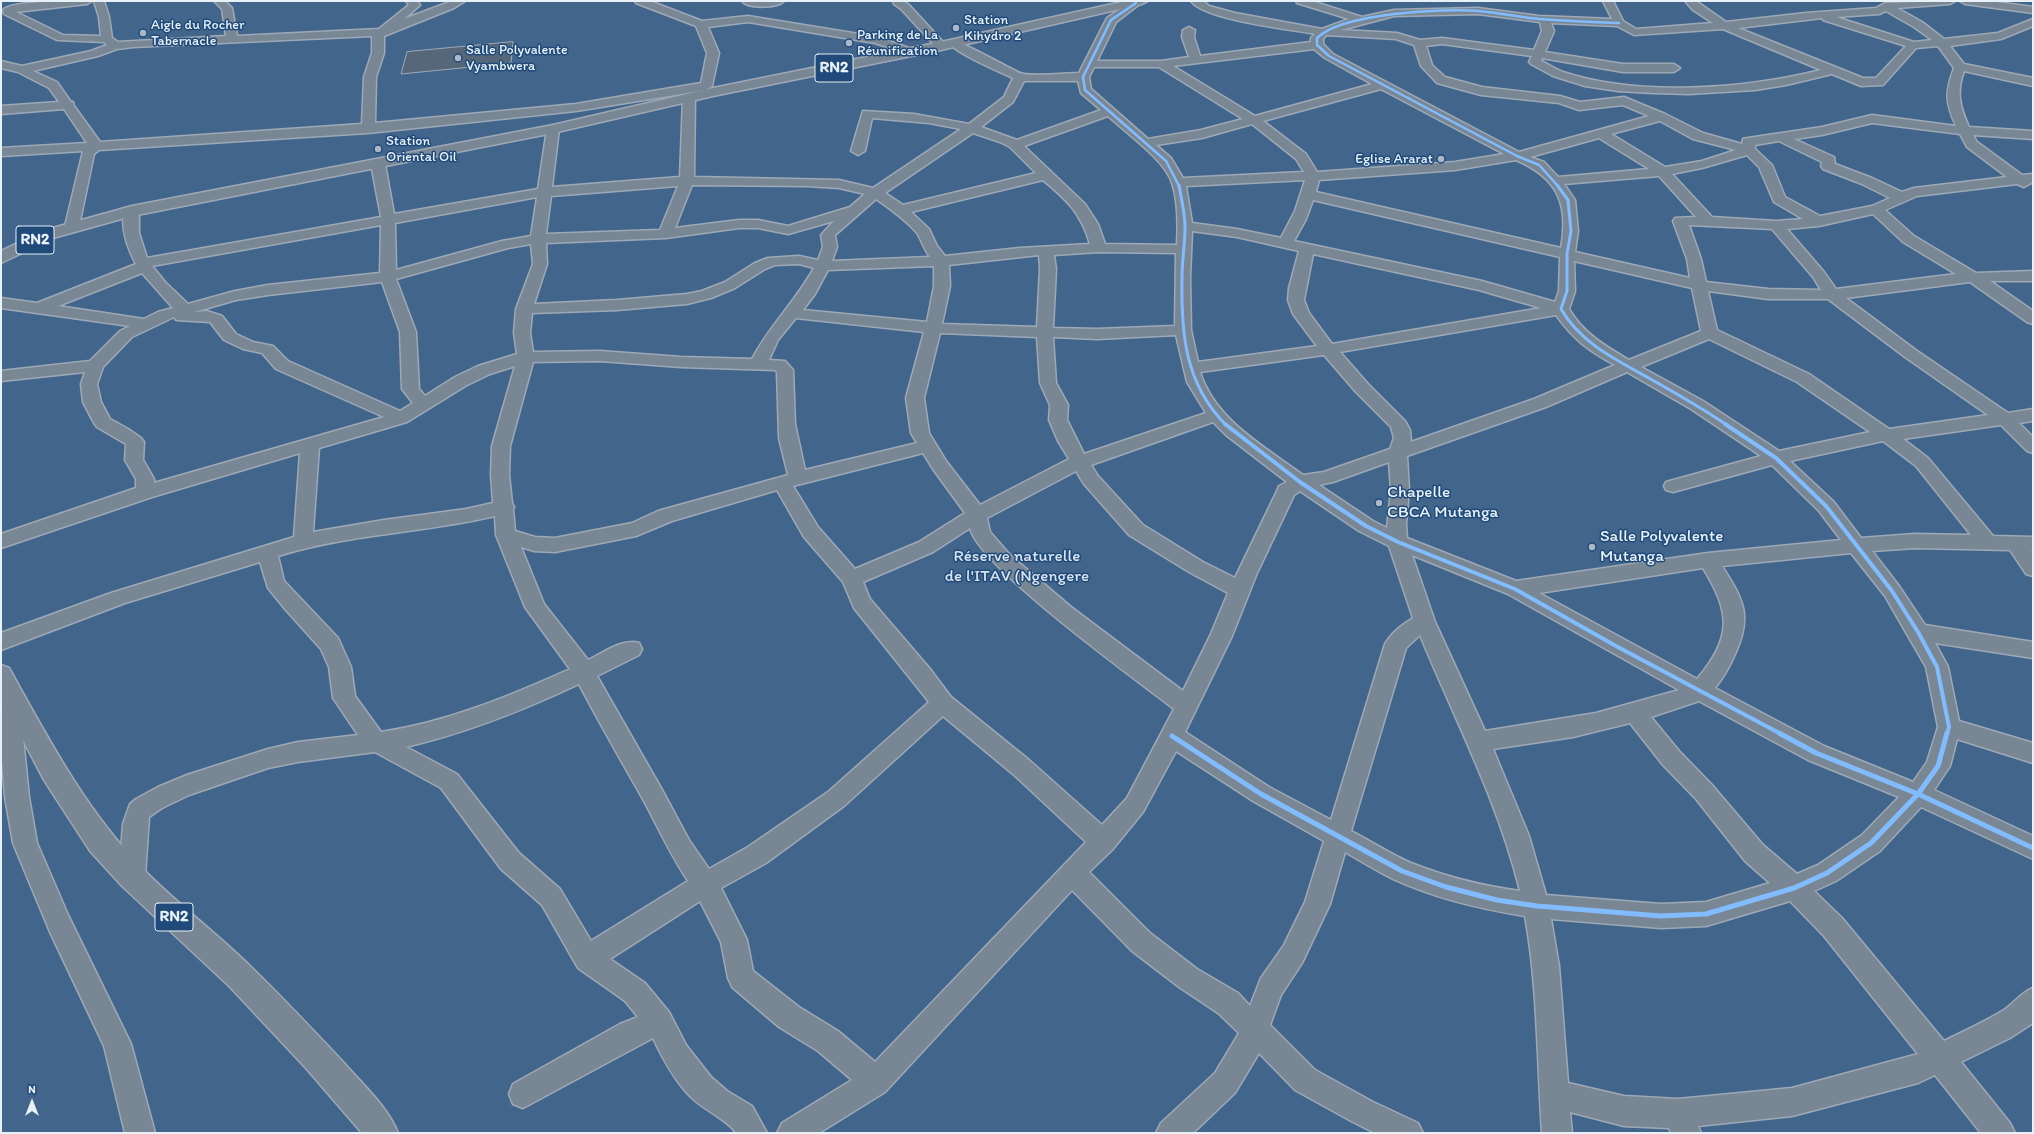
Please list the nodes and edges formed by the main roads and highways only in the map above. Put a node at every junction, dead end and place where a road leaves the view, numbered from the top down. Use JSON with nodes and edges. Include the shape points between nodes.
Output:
{"nodes":[{"id":1,"x":1139,"y":2,"type":"edge"},
{"id":2,"x":1,"y":258,"type":"edge"},
{"id":3,"x":4,"y":680,"type":"edge"},
{"id":4,"x":382,"y":1133,"type":"edge"}],
"edges":[{"from":1,"to":2,"type":"highway","number":"RN2","via":[[941,46],[710,89],[689,98],[553,129],[132,211],[72,226],[41,237]]},
{"from":3,"to":4,"type":"highway","number":"RN2","via":[[57,778],[100,842],[132,877],[239,976],[316,1056]]}]}
